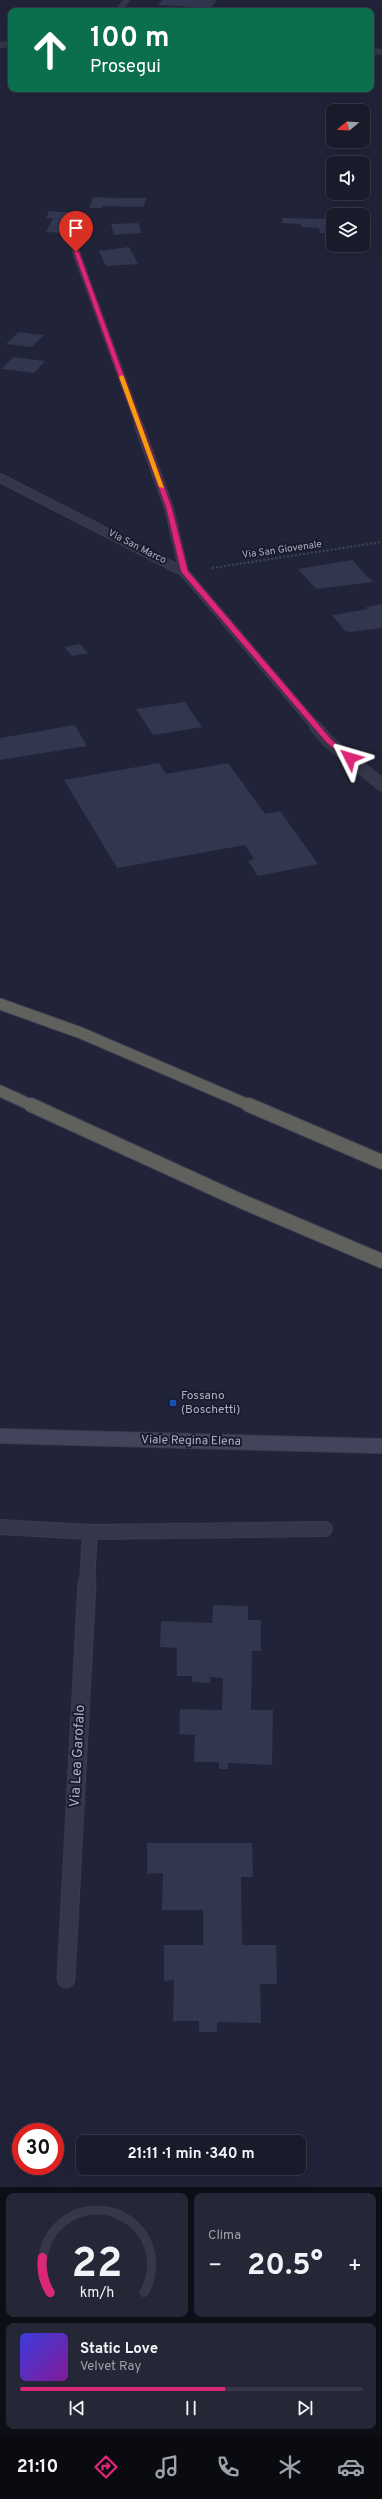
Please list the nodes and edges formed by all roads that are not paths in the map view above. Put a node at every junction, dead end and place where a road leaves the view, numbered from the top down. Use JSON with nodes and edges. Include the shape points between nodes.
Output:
{"nodes":[{"id":1,"x":127,"y":0,"type":"edge"},
{"id":2,"x":120,"y":8,"type":"edge"},
{"id":3,"x":76,"y":252,"type":"dead end"},
{"id":4,"x":0,"y":478,"type":"edge"},
{"id":5,"x":184,"y":572,"type":"junction"},
{"id":6,"x":382,"y":785,"type":"edge"},
{"id":7,"x":0,"y":1004,"type":"edge"},
{"id":8,"x":0,"y":1091,"type":"edge"},
{"id":9,"x":382,"y":1162,"type":"edge"},
{"id":10,"x":382,"y":1261,"type":"edge"},
{"id":11,"x":0,"y":1436,"type":"edge"},
{"id":12,"x":382,"y":1446,"type":"edge"},
{"id":13,"x":0,"y":1527,"type":"edge"},
{"id":14,"x":325,"y":1529,"type":"dead end"},
{"id":15,"x":90,"y":1532,"type":"junction"},
{"id":16,"x":66,"y":1979,"type":"dead end"}],
"edges":[{"from":1,"to":2,"type":"street"},
{"from":3,"to":5,"type":"street","via":[[169,508]]},
{"from":4,"to":5,"type":"street","name":"Via San Marco"},
{"from":5,"to":6,"type":"street","name":"Via San Marco","via":[[328,740]]},
{"from":7,"to":9,"type":"highway","via":[[81,1033]]},
{"from":8,"to":10,"type":"highway","via":[[242,1201]]},
{"from":11,"to":12,"type":"main road","name":"Viale Regina Elena"},
{"from":13,"to":15,"type":"street"},
{"from":14,"to":15,"type":"street"},
{"from":15,"to":16,"type":"street","name":"Via Lea Garofalo"}]}
